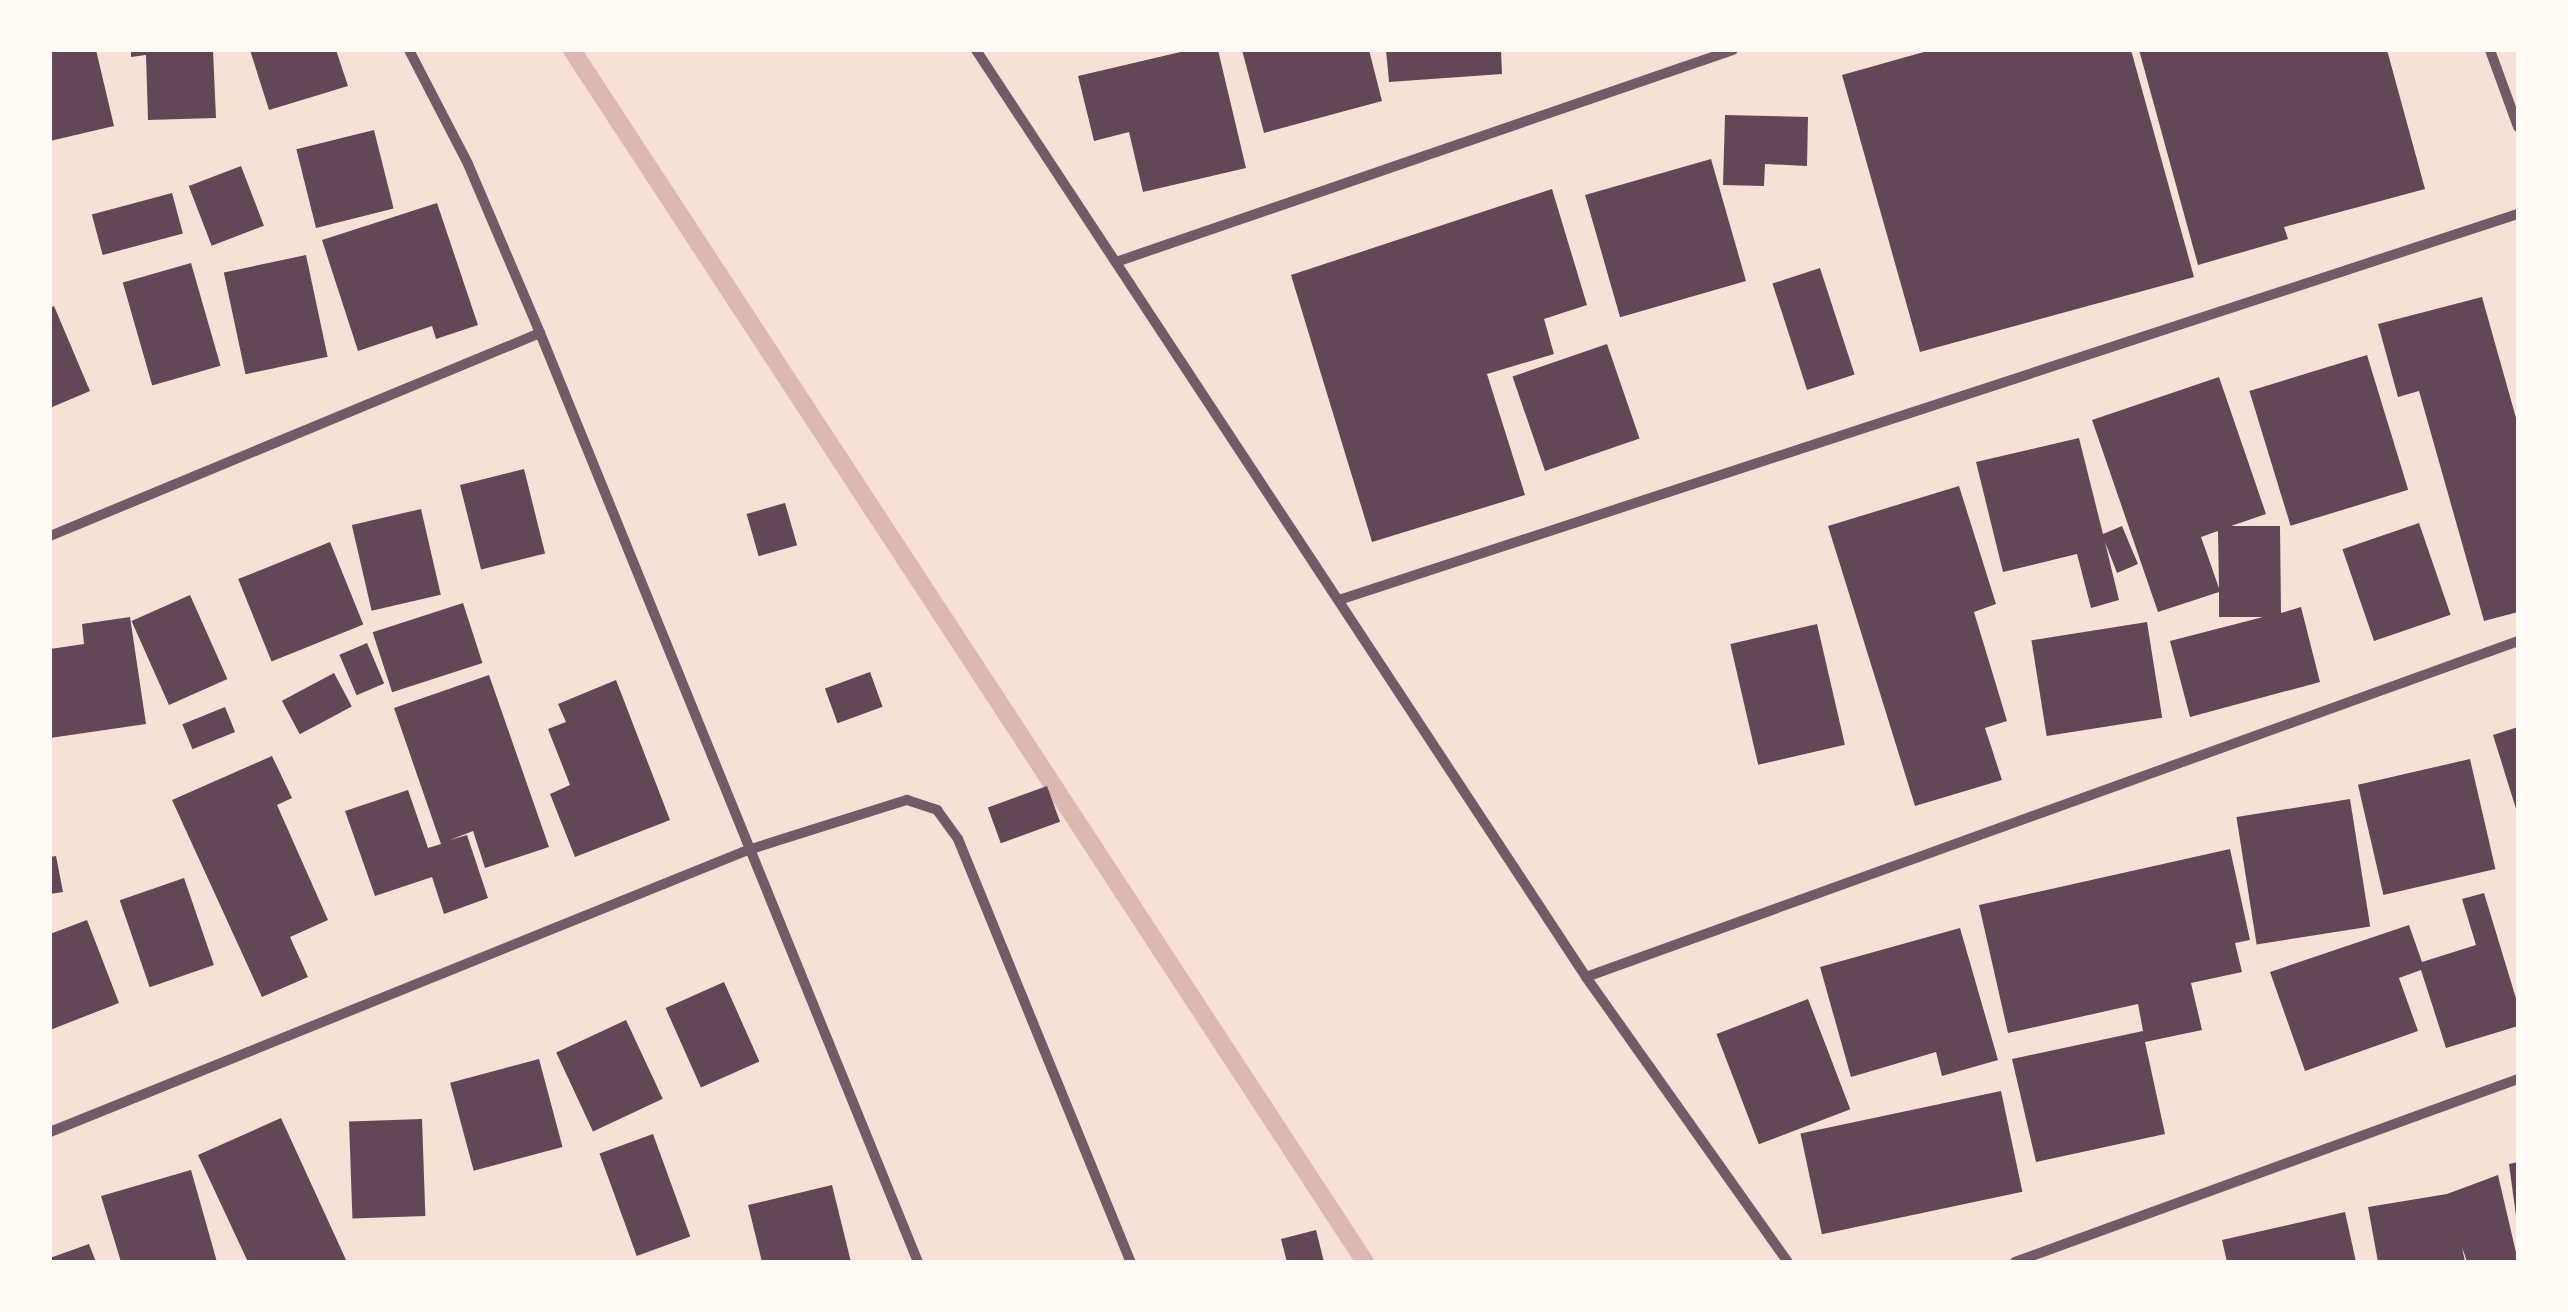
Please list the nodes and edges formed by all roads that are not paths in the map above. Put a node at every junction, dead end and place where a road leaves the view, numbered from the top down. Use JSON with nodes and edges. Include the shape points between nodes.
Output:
{"nodes":[{"id":1,"x":408,"y":50,"type":"edge"},
{"id":2,"x":976,"y":50,"type":"edge"},
{"id":3,"x":1733,"y":50,"type":"edge"},
{"id":4,"x":2490,"y":50,"type":"edge"},
{"id":5,"x":2518,"y":127,"type":"edge"},
{"id":6,"x":2518,"y":214,"type":"edge"},
{"id":7,"x":1119,"y":261,"type":"junction"},
{"id":8,"x":540,"y":333,"type":"junction"},
{"id":9,"x":50,"y":536,"type":"edge"},
{"id":10,"x":1342,"y":599,"type":"junction"},
{"id":11,"x":2518,"y":641,"type":"edge"},
{"id":12,"x":748,"y":850,"type":"junction"},
{"id":13,"x":1586,"y":977,"type":"junction"},
{"id":14,"x":2518,"y":1080,"type":"edge"},
{"id":15,"x":50,"y":1132,"type":"edge"},
{"id":16,"x":918,"y":1262,"type":"edge"},
{"id":17,"x":1130,"y":1262,"type":"edge"},
{"id":18,"x":1788,"y":1262,"type":"edge"},
{"id":19,"x":2015,"y":1262,"type":"edge"}],
"edges":[{"from":1,"to":8,"type":"street","via":[[468,164]]},
{"from":2,"to":7,"type":"street"},
{"from":3,"to":7,"type":"street"},
{"from":4,"to":5,"type":"street"},
{"from":6,"to":10,"type":"street"},
{"from":7,"to":10,"type":"street"},
{"from":8,"to":9,"type":"street"},
{"from":8,"to":12,"type":"street"},
{"from":10,"to":13,"type":"street"},
{"from":11,"to":13,"type":"street"},
{"from":12,"to":15,"type":"street"},
{"from":12,"to":16,"type":"street"},
{"from":12,"to":17,"type":"street","via":[[888,803],[907,800],[938,810],[958,839]]},
{"from":13,"to":18,"type":"street"},
{"from":14,"to":19,"type":"street"}]}
